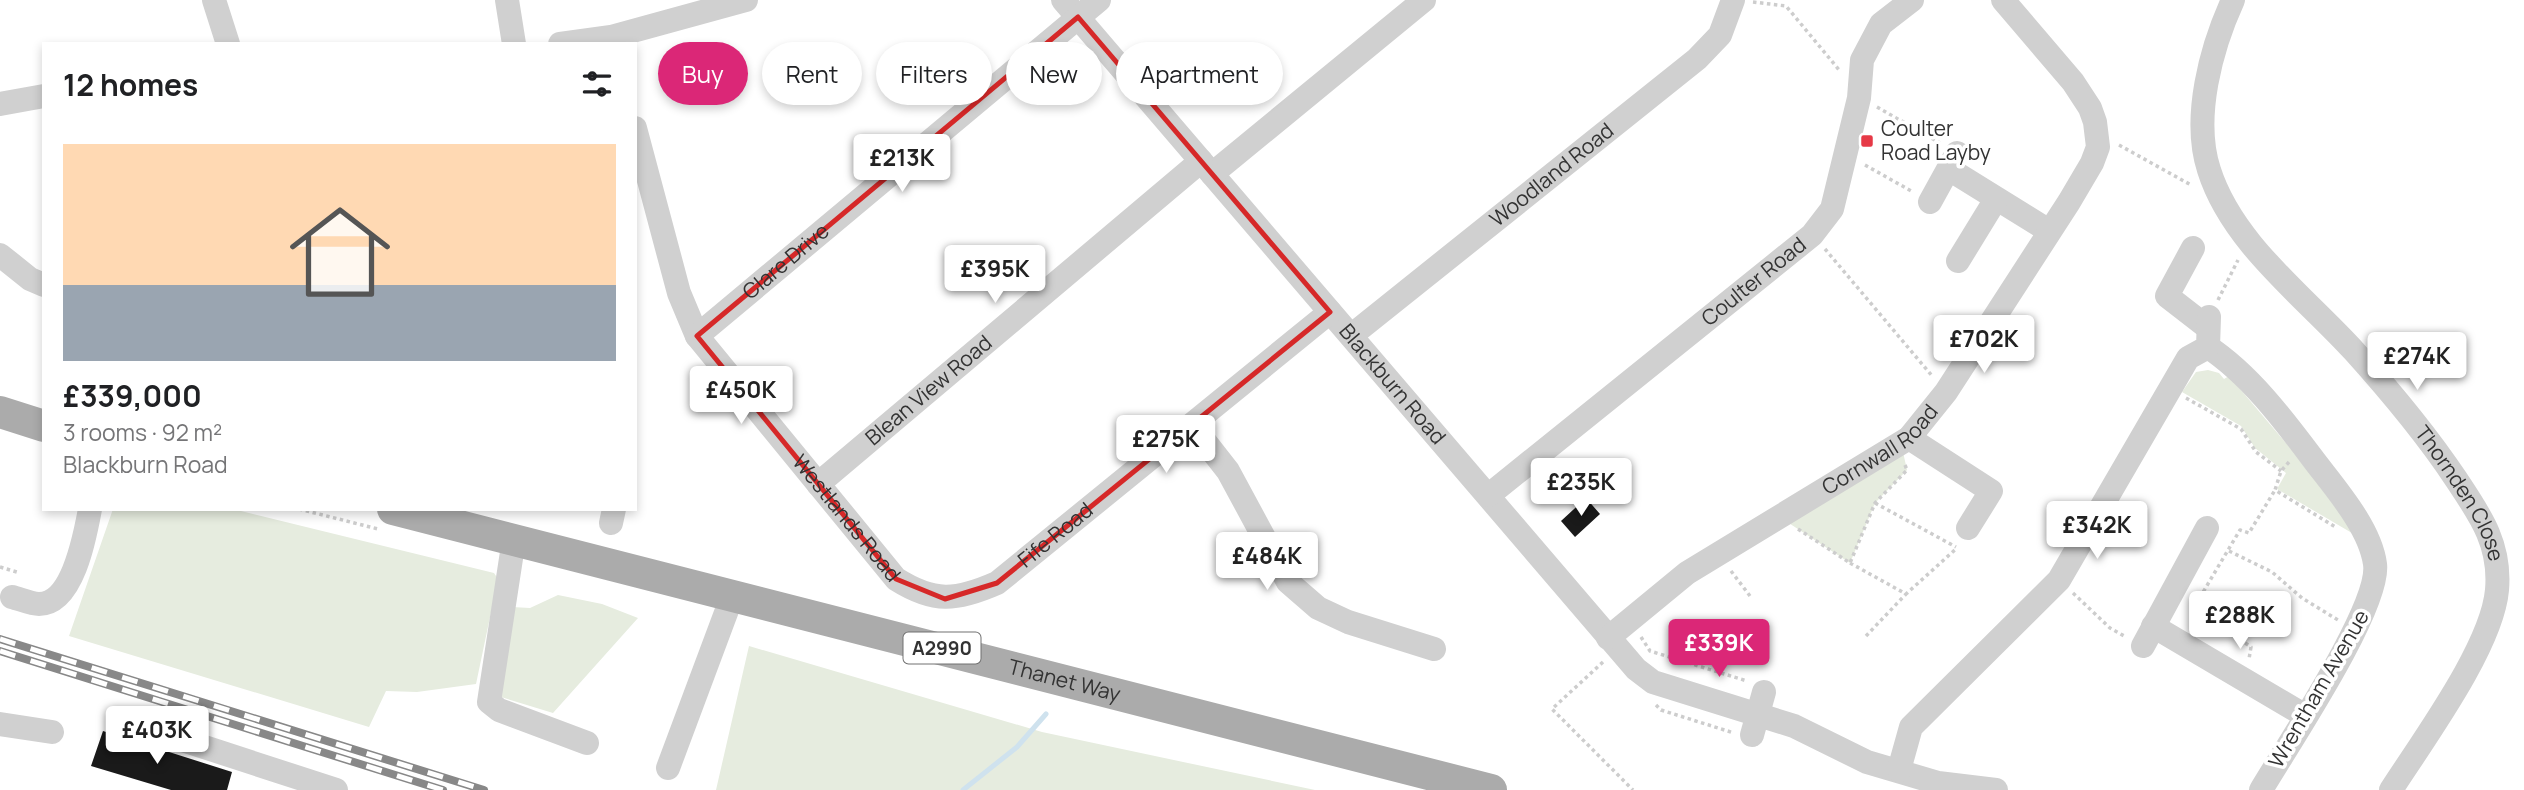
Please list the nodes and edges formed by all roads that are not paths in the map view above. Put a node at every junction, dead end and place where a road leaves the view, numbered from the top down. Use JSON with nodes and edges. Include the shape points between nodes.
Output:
{"nodes":[{"id":1,"x":214,"y":0,"type":"edge"},
{"id":2,"x":507,"y":0,"type":"edge"},
{"id":3,"x":746,"y":0,"type":"edge"},
{"id":4,"x":1099,"y":0,"type":"edge"},
{"id":5,"x":1424,"y":0,"type":"edge"},
{"id":6,"x":1733,"y":0,"type":"edge"},
{"id":7,"x":1912,"y":0,"type":"edge"},
{"id":8,"x":2233,"y":0,"type":"edge"},
{"id":9,"x":2013,"y":3,"type":"edge"},
{"id":10,"x":1071,"y":9,"type":"edge"},
{"id":11,"x":612,"y":41,"type":"edge"},
{"id":12,"x":227,"y":42,"type":"edge"},
{"id":13,"x":514,"y":42,"type":"edge"},
{"id":14,"x":42,"y":96,"type":"edge"},
{"id":15,"x":0,"y":104,"type":"edge"},
{"id":16,"x":637,"y":136,"type":"edge"},
{"id":17,"x":1206,"y":167,"type":"junction"},
{"id":18,"x":1996,"y":199,"type":"junction"},
{"id":19,"x":1930,"y":202,"type":"road end"},
{"id":20,"x":2049,"y":231,"type":"junction"},
{"id":21,"x":2193,"y":248,"type":"dead end"},
{"id":22,"x":0,"y":255,"type":"edge"},
{"id":23,"x":1958,"y":261,"type":"dead end"},
{"id":24,"x":42,"y":284,"type":"edge"},
{"id":25,"x":1331,"y":312,"type":"junction"},
{"id":26,"x":2208,"y":331,"type":"junction"},
{"id":27,"x":1352,"y":335,"type":"junction"},
{"id":28,"x":697,"y":336,"type":"junction"},
{"id":29,"x":0,"y":412,"type":"edge"},
{"id":30,"x":1192,"y":425,"type":"junction"},
{"id":31,"x":41,"y":428,"type":"edge"},
{"id":32,"x":1905,"y":441,"type":"junction"},
{"id":33,"x":818,"y":484,"type":"junction"},
{"id":34,"x":1489,"y":495,"type":"junction"},
{"id":35,"x":89,"y":511,"type":"edge"},
{"id":36,"x":401,"y":511,"type":"edge"},
{"id":37,"x":2207,"y":528,"type":"dead end"},
{"id":38,"x":1963,"y":538,"type":"road end"},
{"id":39,"x":514,"y":539,"type":"junction"},
{"id":40,"x":16,"y":585,"type":"road end"},
{"id":41,"x":974,"y":593,"type":"joint"},
{"id":42,"x":733,"y":594,"type":"junction"},
{"id":43,"x":1424,"y":639,"type":"dead end"},
{"id":44,"x":1613,"y":643,"type":"junction"},
{"id":45,"x":2304,"y":715,"type":"junction"},
{"id":46,"x":0,"y":724,"type":"edge"},
{"id":47,"x":155,"y":731,"type":"dead end"},
{"id":48,"x":51,"y":732,"type":"dead end"},
{"id":49,"x":587,"y":743,"type":"dead end"},
{"id":50,"x":668,"y":768,"type":"dead end"},
{"id":51,"x":1899,"y":770,"type":"junction"},
{"id":52,"x":307,"y":786,"type":"edge"},
{"id":53,"x":335,"y":790,"type":"edge"},
{"id":54,"x":1490,"y":790,"type":"edge"},
{"id":55,"x":1996,"y":790,"type":"edge"},
{"id":56,"x":2262,"y":790,"type":"edge"},
{"id":57,"x":2391,"y":790,"type":"edge"}],
"edges":[{"from":1,"to":12,"type":"street"},
{"from":2,"to":13,"type":"street"},
{"from":3,"to":11,"type":"street"},
{"from":4,"to":10,"type":"street","name":"Clare Drive"},
{"from":5,"to":17,"type":"street","name":"Blean View Road"},
{"from":6,"to":27,"type":"street","name":"Woodland Road","via":[[1720,35],[1697,59]]},
{"from":7,"to":34,"type":"street","name":"Coulter Road","via":[[1881,24],[1862,60],[1847,154],[1832,209],[1812,234]]},
{"from":8,"to":57,"type":"street","name":"Thornden Close","via":[[2214,54],[2205,100],[2203,141],[2217,192],[2249,240],[2355,352],[2440,455],[2488,527],[2497,555],[2497,592],[2485,633]]},
{"from":9,"to":20,"type":"street","name":"Cornwall Road","via":[[2090,108],[2098,147]]},
{"from":10,"to":17,"type":"street","name":"Blackburn Road"},
{"from":10,"to":28,"type":"street","name":"Clare Drive"},
{"from":14,"to":15,"type":"street"},
{"from":16,"to":28,"type":"street","name":"Westlands Road","via":[[679,293]]},
{"from":17,"to":25,"type":"street","name":"Blackburn Road"},
{"from":17,"to":33,"type":"street","name":"Blean View Road"},
{"from":18,"to":19,"type":"street","via":[[1953,161]]},
{"from":18,"to":20,"type":"street"},
{"from":18,"to":23,"type":"street"},
{"from":20,"to":32,"type":"street","name":"Cornwall Road","via":[[1946,392]]},
{"from":21,"to":26,"type":"street","name":"Wrentham Avenue","via":[[2167,296]]},
{"from":22,"to":24,"type":"street"},
{"from":25,"to":27,"type":"street","name":"Blackburn Road"},
{"from":25,"to":30,"type":"street","name":"Fife Road"},
{"from":26,"to":45,"type":"street","name":"Wrentham Avenue","via":[[2354,514],[2375,564],[2371,597]]},
{"from":26,"to":51,"type":"street","via":[[2169,388],[2059,580],[1911,727]]},
{"from":27,"to":34,"type":"street","name":"Blackburn Road"},
{"from":28,"to":33,"type":"street","name":"Westlands Road"},
{"from":29,"to":31,"type":"main road"},
{"from":30,"to":41,"type":"street","name":"Fife Road","via":[[997,583]]},
{"from":30,"to":43,"type":"street","via":[[1228,471],[1288,582],[1318,608],[1348,622]]},
{"from":32,"to":38,"type":"street","via":[[1991,491]]},
{"from":32,"to":44,"type":"street","name":"Cornwall Road","via":[[1687,573]]},
{"from":33,"to":41,"type":"street","name":"Westlands Road","via":[[896,579],[916,591],[945,599]]},
{"from":34,"to":44,"type":"street","name":"Blackburn Road"},
{"from":35,"to":40,"type":"street","via":[[67,600],[38,604]]},
{"from":36,"to":39,"type":"main road","name":"Thanet Way","number":"A2990"},
{"from":37,"to":45,"type":"street","via":[[2148,636],[2186,646]]},
{"from":39,"to":42,"type":"main road","name":"Thanet Way","number":"A2990"},
{"from":39,"to":49,"type":"street","via":[[489,702],[499,710]]},
{"from":42,"to":50,"type":"street"},
{"from":42,"to":54,"type":"main road","name":"Thanet Way","number":"A2990"},
{"from":44,"to":51,"type":"street","name":"Blackburn Road","via":[[1653,682],[1757,706],[1867,762]]},
{"from":45,"to":56,"type":"street","name":"Wrentham Avenue"},
{"from":46,"to":48,"type":"street"},
{"from":47,"to":52,"type":"street"},
{"from":51,"to":55,"type":"street","name":"Blackburn Road","via":[[1938,782]]},
{"from":52,"to":53,"type":"street"}]}
